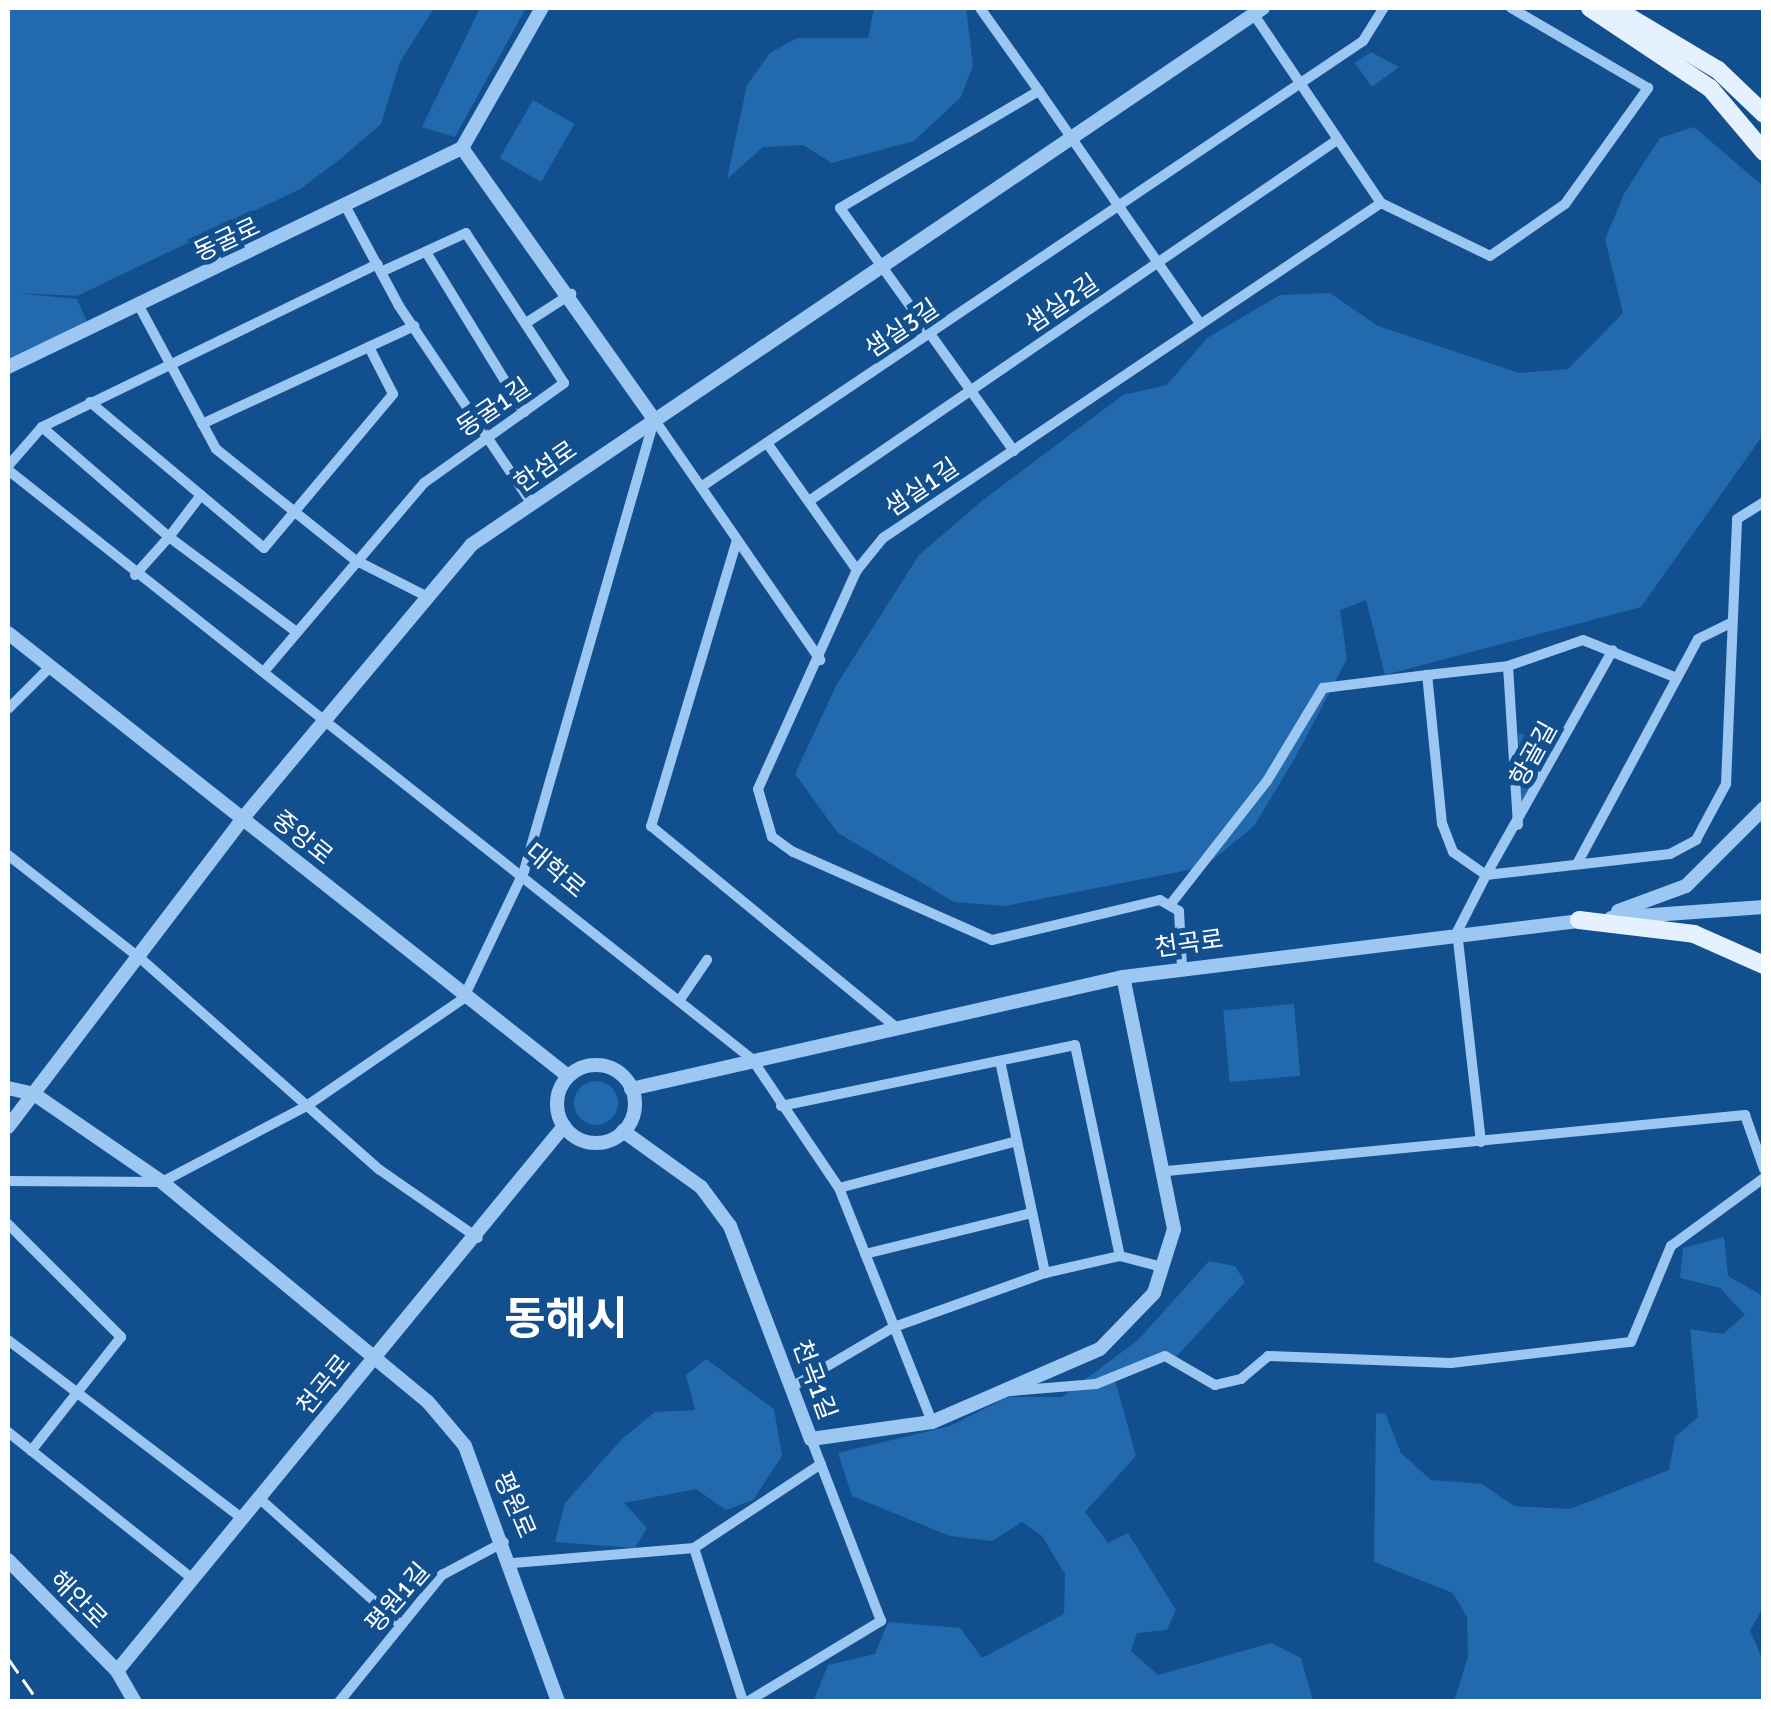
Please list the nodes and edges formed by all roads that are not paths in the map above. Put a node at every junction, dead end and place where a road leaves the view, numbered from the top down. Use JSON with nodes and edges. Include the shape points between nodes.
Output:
{"nodes":[{"id":1,"x":542,"y":8,"type":"edge"},
{"id":2,"x":980,"y":8,"type":"edge"},
{"id":3,"x":1384,"y":8,"type":"edge"},
{"id":4,"x":1512,"y":8,"type":"edge"},
{"id":5,"x":1590,"y":8,"type":"edge"},
{"id":6,"x":1614,"y":8,"type":"edge"},
{"id":7,"x":1258,"y":11,"type":"edge"},
{"id":8,"x":1297,"y":83,"type":"junction"},
{"id":9,"x":1039,"y":91,"type":"junction"},
{"id":10,"x":1764,"y":114,"type":"edge"},
{"id":11,"x":1070,"y":137,"type":"junction"},
{"id":12,"x":1338,"y":140,"type":"junction"},
{"id":13,"x":462,"y":148,"type":"junction"},
{"id":14,"x":1764,"y":152,"type":"edge"},
{"id":15,"x":1118,"y":202,"type":"junction"},
{"id":16,"x":1381,"y":203,"type":"junction"},
{"id":17,"x":348,"y":209,"type":"junction"},
{"id":18,"x":426,"y":252,"type":"junction"},
{"id":19,"x":883,"y":262,"type":"junction"},
{"id":20,"x":1159,"y":264,"type":"junction"},
{"id":21,"x":380,"y":267,"type":"junction"},
{"id":22,"x":572,"y":294,"type":"junction"},
{"id":23,"x":139,"y":306,"type":"junction"},
{"id":24,"x":1198,"y":321,"type":"junction"},
{"id":25,"x":526,"y":324,"type":"junction"},
{"id":26,"x":414,"y":326,"type":"junction"},
{"id":27,"x":934,"y":332,"type":"junction"},
{"id":28,"x":369,"y":347,"type":"junction"},
{"id":29,"x":167,"y":362,"type":"junction"},
{"id":30,"x":8,"y":366,"type":"edge"},
{"id":31,"x":970,"y":389,"type":"junction"},
{"id":32,"x":90,"y":402,"type":"junction"},
{"id":33,"x":524,"y":412,"type":"junction"},
{"id":34,"x":654,"y":419,"type":"junction"},
{"id":35,"x":202,"y":424,"type":"junction"},
{"id":36,"x":42,"y":427,"type":"junction"},
{"id":37,"x":488,"y":434,"type":"junction"},
{"id":38,"x":767,"y":444,"type":"junction"},
{"id":39,"x":1014,"y":451,"type":"junction"},
{"id":40,"x":8,"y":468,"type":"edge"},
{"id":41,"x":701,"y":487,"type":"junction"},
{"id":42,"x":201,"y":495,"type":"junction"},
{"id":43,"x":809,"y":501,"type":"junction"},
{"id":44,"x":1764,"y":502,"type":"edge"},
{"id":45,"x":532,"y":504,"type":"junction"},
{"id":46,"x":293,"y":511,"type":"junction"},
{"id":47,"x":169,"y":537,"type":"junction"},
{"id":48,"x":737,"y":540,"type":"junction"},
{"id":49,"x":355,"y":560,"type":"junction"},
{"id":50,"x":857,"y":570,"type":"junction"},
{"id":51,"x":134,"y":575,"type":"junction"},
{"id":52,"x":424,"y":596,"type":"junction"},
{"id":53,"x":1731,"y":623,"type":"junction"},
{"id":54,"x":295,"y":632,"type":"junction"},
{"id":55,"x":8,"y":633,"type":"edge"},
{"id":56,"x":1613,"y":650,"type":"junction"},
{"id":57,"x":820,"y":660,"type":"junction"},
{"id":58,"x":51,"y":666,"type":"junction"},
{"id":59,"x":1508,"y":666,"type":"junction"},
{"id":60,"x":266,"y":668,"type":"junction"},
{"id":61,"x":1427,"y":675,"type":"junction"},
{"id":62,"x":1677,"y":678,"type":"junction"},
{"id":63,"x":8,"y":709,"type":"edge"},
{"id":64,"x":330,"y":718,"type":"junction"},
{"id":65,"x":1764,"y":808,"type":"edge"},
{"id":66,"x":242,"y":818,"type":"junction"},
{"id":67,"x":1518,"y":824,"type":"junction"},
{"id":68,"x":8,"y":856,"type":"edge"},
{"id":69,"x":1578,"y":862,"type":"junction"},
{"id":70,"x":524,"y":871,"type":"junction"},
{"id":71,"x":1486,"y":875,"type":"junction"},
{"id":72,"x":1170,"y":905,"type":"junction"},
{"id":73,"x":1764,"y":907,"type":"edge"},
{"id":74,"x":1580,"y":920,"type":"junction"},
{"id":75,"x":1458,"y":932,"type":"junction"},
{"id":76,"x":140,"y":958,"type":"junction"},
{"id":77,"x":707,"y":960,"type":"dead end"},
{"id":78,"x":1764,"y":966,"type":"edge"},
{"id":79,"x":1182,"y":967,"type":"junction"},
{"id":80,"x":1122,"y":977,"type":"junction"},
{"id":81,"x":463,"y":999,"type":"junction"},
{"id":82,"x":679,"y":1000,"type":"junction"},
{"id":83,"x":893,"y":1026,"type":"junction"},
{"id":84,"x":752,"y":1059,"type":"junction"},
{"id":85,"x":1000,"y":1061,"type":"junction"},
{"id":86,"x":568,"y":1076,"type":"junction"},
{"id":87,"x":8,"y":1088,"type":"edge"},
{"id":88,"x":632,"y":1089,"type":"junction"},
{"id":89,"x":34,"y":1094,"type":"junction"},
{"id":90,"x":781,"y":1106,"type":"junction"},
{"id":91,"x":306,"y":1107,"type":"junction"},
{"id":92,"x":564,"y":1126,"type":"junction"},
{"id":93,"x":8,"y":1127,"type":"edge"},
{"id":94,"x":623,"y":1131,"type":"junction"},
{"id":95,"x":1017,"y":1142,"type":"junction"},
{"id":96,"x":1482,"y":1142,"type":"junction"},
{"id":97,"x":1764,"y":1169,"type":"edge"},
{"id":98,"x":1167,"y":1172,"type":"junction"},
{"id":99,"x":1764,"y":1178,"type":"edge"},
{"id":100,"x":8,"y":1181,"type":"edge"},
{"id":101,"x":162,"y":1182,"type":"junction"},
{"id":102,"x":838,"y":1188,"type":"junction"},
{"id":103,"x":1032,"y":1213,"type":"junction"},
{"id":104,"x":8,"y":1224,"type":"edge"},
{"id":105,"x":478,"y":1238,"type":"junction"},
{"id":106,"x":865,"y":1254,"type":"junction"},
{"id":107,"x":1120,"y":1256,"type":"junction"},
{"id":108,"x":1162,"y":1266,"type":"junction"},
{"id":109,"x":1045,"y":1273,"type":"junction"},
{"id":110,"x":894,"y":1327,"type":"junction"},
{"id":111,"x":8,"y":1340,"type":"edge"},
{"id":112,"x":375,"y":1358,"type":"junction"},
{"id":113,"x":790,"y":1388,"type":"junction"},
{"id":114,"x":1002,"y":1392,"type":"junction"},
{"id":115,"x":77,"y":1393,"type":"junction"},
{"id":116,"x":932,"y":1422,"type":"junction"},
{"id":117,"x":8,"y":1432,"type":"edge"},
{"id":118,"x":812,"y":1439,"type":"junction"},
{"id":119,"x":31,"y":1450,"type":"junction"},
{"id":120,"x":821,"y":1464,"type":"junction"},
{"id":121,"x":260,"y":1499,"type":"junction"},
{"id":122,"x":243,"y":1519,"type":"junction"},
{"id":123,"x":505,"y":1542,"type":"junction"},
{"id":124,"x":694,"y":1548,"type":"junction"},
{"id":125,"x":8,"y":1560,"type":"edge"},
{"id":126,"x":514,"y":1563,"type":"junction"},
{"id":127,"x":193,"y":1580,"type":"junction"},
{"id":128,"x":400,"y":1624,"type":"junction"},
{"id":129,"x":118,"y":1671,"type":"junction"},
{"id":130,"x":134,"y":1702,"type":"edge"},
{"id":131,"x":339,"y":1702,"type":"edge"},
{"id":132,"x":558,"y":1702,"type":"edge"},
{"id":133,"x":746,"y":1702,"type":"edge"}],
"edges":[{"from":1,"to":13,"type":"street"},
{"from":2,"to":9,"type":"street"},
{"from":3,"to":8,"type":"street","name":"샘실3길","via":[[1363,41]]},
{"from":4,"to":16,"type":"street","via":[[1648,88],[1565,204],[1490,256]]},
{"from":5,"to":14,"type":"main road","via":[[1710,88]]},
{"from":6,"to":10,"type":"main road","via":[[1718,70]]},
{"from":7,"to":8,"type":"street"},
{"from":7,"to":11,"type":"street","name":"한섬로"},
{"from":8,"to":12,"type":"street"},
{"from":8,"to":15,"type":"street","name":"샘실3길"},
{"from":9,"to":11,"type":"street"},
{"from":9,"to":19,"type":"street","via":[[840,208]]},
{"from":11,"to":15,"type":"street"},
{"from":11,"to":19,"type":"street","name":"한섬로"},
{"from":12,"to":16,"type":"street"},
{"from":12,"to":20,"type":"street","name":"샘실2길"},
{"from":13,"to":17,"type":"street","name":"동굴로"},
{"from":13,"to":22,"type":"street"},
{"from":15,"to":20,"type":"street"},
{"from":15,"to":27,"type":"street","name":"샘실3길"},
{"from":16,"to":24,"type":"street","name":"샘실1길"},
{"from":17,"to":21,"type":"street"},
{"from":17,"to":23,"type":"street","name":"동굴로"},
{"from":18,"to":21,"type":"street","name":"동굴1길"},
{"from":18,"to":25,"type":"street","name":"동굴1길","via":[[466,233]]},
{"from":18,"to":33,"type":"street"},
{"from":19,"to":27,"type":"street"},
{"from":19,"to":34,"type":"street","name":"한섬로"},
{"from":20,"to":24,"type":"street"},
{"from":20,"to":31,"type":"street","name":"샘실2길"},
{"from":21,"to":26,"type":"street"},
{"from":21,"to":29,"type":"street","name":"동굴1길"},
{"from":22,"to":25,"type":"street"},
{"from":22,"to":34,"type":"street"},
{"from":23,"to":29,"type":"street"},
{"from":23,"to":30,"type":"street","name":"동굴로"},
{"from":24,"to":39,"type":"street","name":"샘실1길"},
{"from":25,"to":33,"type":"street","name":"동굴1길","via":[[564,384]]},
{"from":26,"to":28,"type":"street"},
{"from":26,"to":37,"type":"street"},
{"from":27,"to":31,"type":"street"},
{"from":27,"to":38,"type":"street","name":"샘실3길"},
{"from":28,"to":35,"type":"street"},
{"from":28,"to":46,"type":"street","via":[[393,394]]},
{"from":29,"to":32,"type":"street","name":"동굴1길"},
{"from":29,"to":35,"type":"street"},
{"from":31,"to":39,"type":"street"},
{"from":31,"to":43,"type":"street","name":"샘실2길"},
{"from":32,"to":36,"type":"street","name":"동굴1길"},
{"from":32,"to":42,"type":"street"},
{"from":33,"to":37,"type":"street","name":"동굴1길"},
{"from":34,"to":41,"type":"street"},
{"from":34,"to":45,"type":"street","name":"한섬로"},
{"from":34,"to":70,"type":"street"},
{"from":35,"to":46,"type":"street","via":[[216,449]]},
{"from":36,"to":40,"type":"street"},
{"from":36,"to":47,"type":"street"},
{"from":37,"to":45,"type":"street"},
{"from":37,"to":49,"type":"street","name":"동굴1길","via":[[424,483]]},
{"from":38,"to":41,"type":"street","name":"샘실3길"},
{"from":38,"to":43,"type":"street"},
{"from":39,"to":50,"type":"street","name":"샘실1길","via":[[882,538]]},
{"from":40,"to":51,"type":"street","name":"대학로"},
{"from":41,"to":48,"type":"street"},
{"from":42,"to":46,"type":"street","via":[[264,548]]},
{"from":42,"to":47,"type":"street"},
{"from":43,"to":50,"type":"street"},
{"from":44,"to":53,"type":"street","via":[[1737,520]]},
{"from":45,"to":52,"type":"street","name":"한섬로","via":[[471,544]]},
{"from":46,"to":49,"type":"street"},
{"from":47,"to":51,"type":"street"},
{"from":47,"to":54,"type":"street"},
{"from":48,"to":57,"type":"street"},
{"from":48,"to":83,"type":"street","via":[[651,826]]},
{"from":49,"to":52,"type":"street"},
{"from":49,"to":54,"type":"street","name":"동굴1길"},
{"from":50,"to":57,"type":"street","name":"샘실1길"},
{"from":51,"to":60,"type":"street","name":"대학로"},
{"from":52,"to":64,"type":"street","name":"한섬로"},
{"from":53,"to":62,"type":"street","via":[[1698,639]]},
{"from":53,"to":69,"type":"street","via":[[1726,784],[1696,840],[1670,854]]},
{"from":54,"to":60,"type":"street","name":"동굴1길"},
{"from":55,"to":58,"type":"street","name":"중앙로"},
{"from":56,"to":59,"type":"street","via":[[1583,640],[1550,645]]},
{"from":56,"to":62,"type":"street"},
{"from":56,"to":67,"type":"street","name":"항골길"},
{"from":57,"to":72,"type":"street","name":"샘실1길","via":[[758,789],[772,836],[793,852],[992,940]]},
{"from":58,"to":63,"type":"street"},
{"from":58,"to":66,"type":"street","name":"중앙로"},
{"from":59,"to":61,"type":"street"},
{"from":59,"to":67,"type":"street"},
{"from":60,"to":64,"type":"street","name":"대학로"},
{"from":61,"to":71,"type":"street","via":[[1442,824],[1453,852]]},
{"from":61,"to":72,"type":"street","via":[[1323,688],[1267,781]]},
{"from":62,"to":69,"type":"street"},
{"from":64,"to":66,"type":"street","name":"한섬로"},
{"from":64,"to":70,"type":"street","name":"대학로"},
{"from":65,"to":74,"type":"street","via":[[1686,886]]},
{"from":66,"to":76,"type":"street","name":"한섬로"},
{"from":66,"to":81,"type":"street","name":"중앙로"},
{"from":67,"to":71,"type":"street","name":"항골길"},
{"from":68,"to":76,"type":"street"},
{"from":69,"to":71,"type":"street"},
{"from":70,"to":81,"type":"street"},
{"from":70,"to":82,"type":"street","name":"대학로"},
{"from":71,"to":75,"type":"street","name":"항골길"},
{"from":72,"to":79,"type":"street","via":[[1179,911]]},
{"from":73,"to":74,"type":"street","name":"천곡로"},
{"from":74,"to":75,"type":"street","name":"천곡로"},
{"from":74,"to":78,"type":"main road","via":[[1694,934]]},
{"from":75,"to":79,"type":"street","name":"천곡로"},
{"from":75,"to":96,"type":"street"},
{"from":76,"to":89,"type":"street","name":"한섬로"},
{"from":76,"to":91,"type":"street"},
{"from":77,"to":82,"type":"street"},
{"from":79,"to":80,"type":"street","name":"천곡로"},
{"from":80,"to":83,"type":"street","name":"천곡로"},
{"from":80,"to":98,"type":"street"},
{"from":81,"to":86,"type":"street","name":"중앙로"},
{"from":81,"to":91,"type":"street"},
{"from":82,"to":84,"type":"street","name":"대학로"},
{"from":83,"to":84,"type":"street","name":"천곡로"},
{"from":84,"to":88,"type":"street","name":"천곡로"},
{"from":84,"to":90,"type":"street","name":"대학로"},
{"from":85,"to":90,"type":"street"},
{"from":85,"to":95,"type":"street"},
{"from":85,"to":107,"type":"street","via":[[1076,1045]]},
{"from":86,"to":88,"type":"street","via":[[604,1065]]},
{"from":86,"to":92,"type":"street","via":[[557,1106]]},
{"from":87,"to":89,"type":"street"},
{"from":88,"to":94,"type":"street"},
{"from":89,"to":93,"type":"street","name":"한섬로"},
{"from":89,"to":101,"type":"street","name":"평원로"},
{"from":90,"to":102,"type":"street","name":"대학로"},
{"from":91,"to":101,"type":"street"},
{"from":91,"to":105,"type":"street"},
{"from":92,"to":94,"type":"street","via":[[590,1142]]},
{"from":92,"to":105,"type":"street","name":"천곡로"},
{"from":94,"to":113,"type":"street","name":"천곡1길","via":[[700,1187],[730,1226]]},
{"from":95,"to":102,"type":"street"},
{"from":95,"to":103,"type":"street"},
{"from":96,"to":97,"type":"street","via":[[1744,1115]]},
{"from":96,"to":98,"type":"street"},
{"from":98,"to":108,"type":"street","via":[[1174,1229]]},
{"from":99,"to":114,"type":"street","via":[[1671,1246],[1631,1342],[1451,1363],[1268,1356],[1241,1379],[1215,1384],[1164,1356],[1096,1384]]},
{"from":100,"to":101,"type":"street"},
{"from":101,"to":112,"type":"street","name":"평원로"},
{"from":102,"to":106,"type":"street","name":"대학로"},
{"from":103,"to":106,"type":"street"},
{"from":103,"to":109,"type":"street"},
{"from":104,"to":115,"type":"street","via":[[121,1336]]},
{"from":105,"to":112,"type":"street","name":"천곡로"},
{"from":106,"to":110,"type":"street","name":"대학로"},
{"from":107,"to":108,"type":"street"},
{"from":107,"to":109,"type":"street"},
{"from":108,"to":114,"type":"street","name":"천곡1길","via":[[1154,1293],[1100,1349]]},
{"from":109,"to":110,"type":"street"},
{"from":110,"to":113,"type":"street"},
{"from":110,"to":116,"type":"street","name":"대학로"},
{"from":111,"to":115,"type":"street"},
{"from":112,"to":121,"type":"street","name":"천곡로"},
{"from":112,"to":123,"type":"street","name":"평원로","via":[[465,1446]]},
{"from":113,"to":118,"type":"street","name":"천곡1길"},
{"from":114,"to":116,"type":"street","name":"천곡1길"},
{"from":115,"to":119,"type":"street"},
{"from":115,"to":122,"type":"street"},
{"from":116,"to":118,"type":"street","name":"천곡1길"},
{"from":117,"to":119,"type":"street"},
{"from":118,"to":120,"type":"street"},
{"from":119,"to":127,"type":"street"},
{"from":120,"to":124,"type":"street"},
{"from":120,"to":133,"type":"street","via":[[881,1621]]},
{"from":121,"to":122,"type":"street","name":"천곡로"},
{"from":121,"to":128,"type":"street"},
{"from":122,"to":127,"type":"street","name":"천곡로"},
{"from":123,"to":126,"type":"street","name":"평원로"},
{"from":123,"to":128,"type":"street","name":"평원1길","via":[[442,1574]]},
{"from":124,"to":126,"type":"street"},
{"from":124,"to":133,"type":"street"},
{"from":125,"to":129,"type":"street","name":"해안로"},
{"from":126,"to":132,"type":"street","name":"평원로"},
{"from":127,"to":129,"type":"street","name":"천곡로"},
{"from":128,"to":131,"type":"street","name":"평원1길"},
{"from":129,"to":130,"type":"street","name":"해안로"}]}
